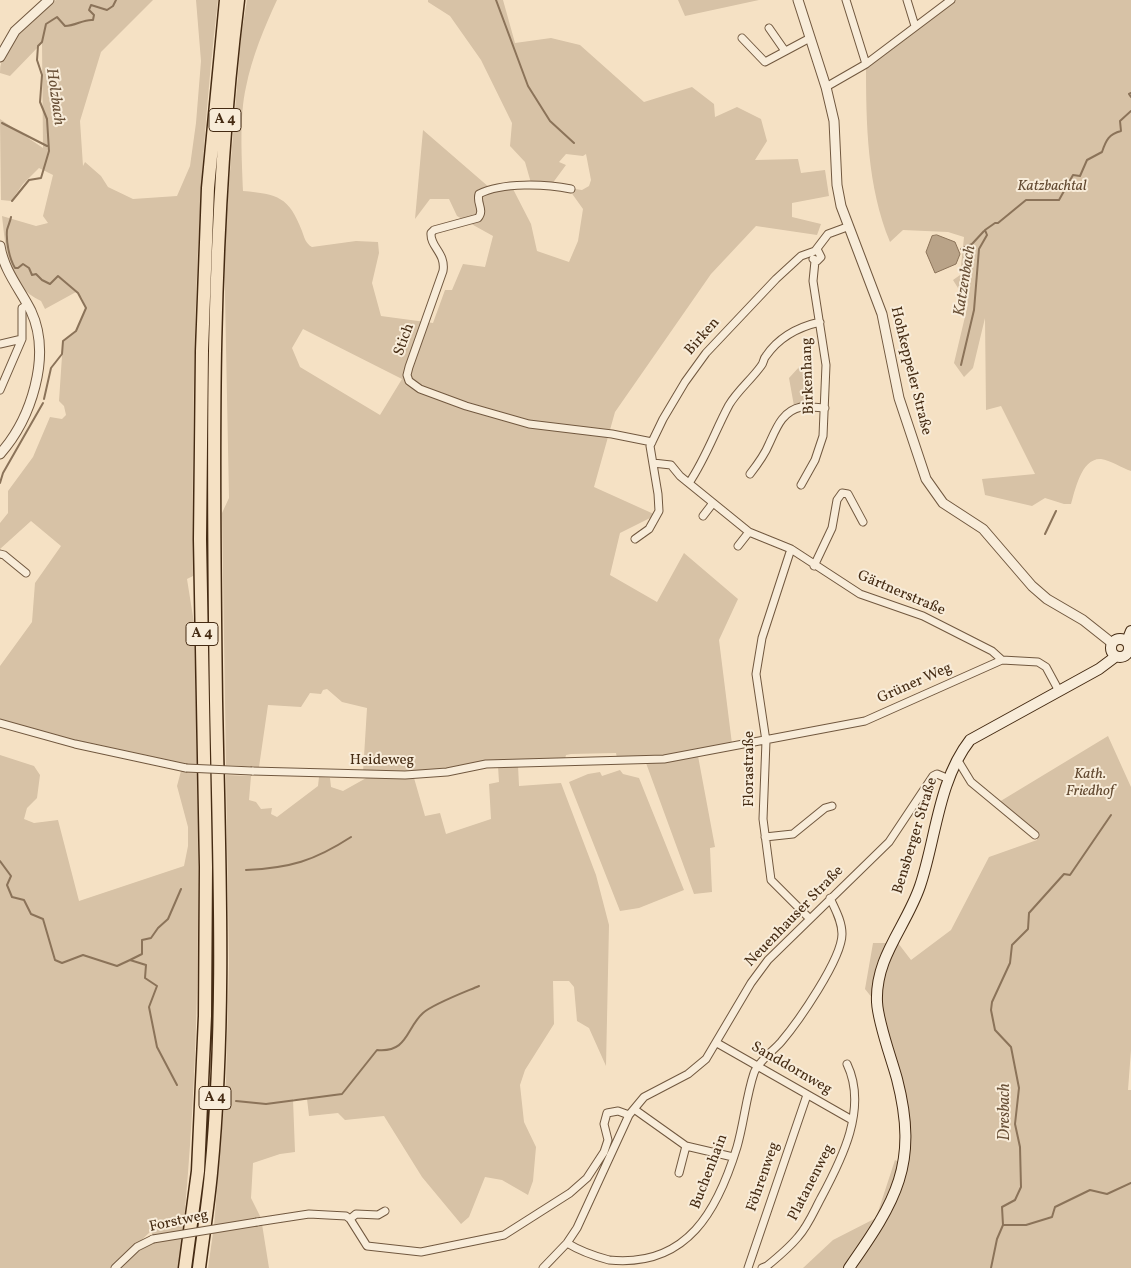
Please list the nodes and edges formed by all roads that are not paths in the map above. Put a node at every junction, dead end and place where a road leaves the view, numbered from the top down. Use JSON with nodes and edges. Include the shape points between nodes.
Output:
{"nodes":[{"id":1,"x":49,"y":0,"type":"edge"},
{"id":2,"x":226,"y":0,"type":"edge"},
{"id":3,"x":238,"y":0,"type":"edge"},
{"id":4,"x":798,"y":0,"type":"edge"},
{"id":5,"x":846,"y":0,"type":"edge"},
{"id":6,"x":907,"y":0,"type":"edge"},
{"id":7,"x":951,"y":0,"type":"edge"},
{"id":8,"x":915,"y":26,"type":"junction"},
{"id":9,"x":769,"y":28,"type":"dead end"},
{"id":10,"x":742,"y":38,"type":"dead end"},
{"id":11,"x":810,"y":38,"type":"junction"},
{"id":12,"x":786,"y":51,"type":"junction"},
{"id":13,"x":0,"y":57,"type":"edge"},
{"id":14,"x":866,"y":64,"type":"junction"},
{"id":15,"x":826,"y":87,"type":"junction"},
{"id":16,"x":571,"y":189,"type":"dead end"},
{"id":17,"x":847,"y":227,"type":"junction"},
{"id":18,"x":0,"y":246,"type":"edge"},
{"id":19,"x":817,"y":249,"type":"junction"},
{"id":20,"x":810,"y":254,"type":"junction"},
{"id":21,"x":815,"y":261,"type":"junction"},
{"id":22,"x":27,"y":305,"type":"junction"},
{"id":23,"x":820,"y":322,"type":"junction"},
{"id":24,"x":22,"y":339,"type":"junction"},
{"id":25,"x":0,"y":344,"type":"edge"},
{"id":26,"x":0,"y":390,"type":"edge"},
{"id":27,"x":825,"y":408,"type":"junction"},
{"id":28,"x":652,"y":442,"type":"junction"},
{"id":29,"x":0,"y":454,"type":"edge"},
{"id":30,"x":653,"y":463,"type":"junction"},
{"id":31,"x":750,"y":474,"type":"dead end"},
{"id":32,"x":689,"y":483,"type":"junction"},
{"id":33,"x":801,"y":485,"type":"dead end"},
{"id":34,"x":713,"y":503,"type":"junction"},
{"id":35,"x":702,"y":516,"type":"dead end"},
{"id":36,"x":863,"y":522,"type":"dead end"},
{"id":37,"x":748,"y":532,"type":"junction"},
{"id":38,"x":635,"y":539,"type":"dead end"},
{"id":39,"x":738,"y":546,"type":"dead end"},
{"id":40,"x":791,"y":549,"type":"junction"},
{"id":41,"x":0,"y":554,"type":"edge"},
{"id":42,"x":814,"y":566,"type":"junction"},
{"id":43,"x":26,"y":574,"type":"dead end"},
{"id":44,"x":1129,"y":636,"type":"edge"},
{"id":45,"x":1112,"y":643,"type":"junction"},
{"id":46,"x":1129,"y":656,"type":"edge"},
{"id":47,"x":1115,"y":657,"type":"junction"},
{"id":48,"x":1002,"y":660,"type":"junction"},
{"id":49,"x":1059,"y":691,"type":"junction"},
{"id":50,"x":0,"y":723,"type":"edge"},
{"id":51,"x":766,"y":741,"type":"junction"},
{"id":52,"x":957,"y":758,"type":"junction"},
{"id":53,"x":949,"y":779,"type":"junction"},
{"id":54,"x":832,"y":806,"type":"dead end"},
{"id":55,"x":1035,"y":835,"type":"dead end"},
{"id":56,"x":765,"y":837,"type":"junction"},
{"id":57,"x":830,"y":898,"type":"junction"},
{"id":58,"x":809,"y":918,"type":"junction"},
{"id":59,"x":717,"y":1042,"type":"junction"},
{"id":60,"x":847,"y":1064,"type":"dead end"},
{"id":61,"x":758,"y":1067,"type":"junction"},
{"id":62,"x":807,"y":1095,"type":"junction"},
{"id":63,"x":631,"y":1112,"type":"junction"},
{"id":64,"x":852,"y":1120,"type":"junction"},
{"id":65,"x":686,"y":1146,"type":"junction"},
{"id":66,"x":733,"y":1157,"type":"junction"},
{"id":67,"x":679,"y":1173,"type":"dead end"},
{"id":68,"x":385,"y":1211,"type":"dead end"},
{"id":69,"x":350,"y":1219,"type":"junction"},
{"id":70,"x":567,"y":1243,"type":"junction"},
{"id":71,"x":115,"y":1268,"type":"edge"},
{"id":72,"x":186,"y":1268,"type":"edge"},
{"id":73,"x":199,"y":1268,"type":"edge"},
{"id":74,"x":543,"y":1268,"type":"edge"},
{"id":75,"x":748,"y":1268,"type":"edge"},
{"id":76,"x":762,"y":1268,"type":"edge"},
{"id":77,"x":849,"y":1268,"type":"edge"}],
"edges":[{"from":1,"to":13,"type":"street","via":[[15,31]]},
{"from":2,"to":72,"type":"highway","number":"A 4","via":[[212,143],[202,351],[200,510],[205,1016],[198,1172]]},
{"from":3,"to":73,"type":"highway","number":"A 4","via":[[222,145],[215,296],[215,618],[220,926],[212,1163]]},
{"from":4,"to":11,"type":"street","name":"Hohkeppeler Straße"},
{"from":5,"to":14,"type":"street"},
{"from":6,"to":8,"type":"street"},
{"from":7,"to":8,"type":"street"},
{"from":8,"to":14,"type":"street"},
{"from":9,"to":12,"type":"street"},
{"from":10,"to":12,"type":"street","via":[[765,62]]},
{"from":11,"to":12,"type":"street"},
{"from":11,"to":15,"type":"street","name":"Hohkeppeler Straße"},
{"from":14,"to":15,"type":"street"},
{"from":15,"to":17,"type":"street","name":"Hohkeppeler Straße","via":[[834,121],[837,185]]},
{"from":16,"to":28,"type":"street","name":"Stich","via":[[552,186],[490,188],[477,198],[481,211],[478,218],[431,233],[431,239],[443,258],[443,271],[409,367],[409,382],[466,406],[521,422]]},
{"from":17,"to":19,"type":"street","name":"Birken","via":[[828,234]]},
{"from":17,"to":45,"type":"street","name":"Hohkeppeler Straße","via":[[882,314],[899,398],[931,488],[948,508],[983,529],[1039,592]]},
{"from":18,"to":22,"type":"street","via":[[6,268]]},
{"from":19,"to":20,"type":"street","name":"Birken"},
{"from":19,"to":21,"type":"street","via":[[821,255]]},
{"from":20,"to":21,"type":"street"},
{"from":20,"to":28,"type":"street","name":"Birken","via":[[801,256],[776,279],[706,353],[675,398]]},
{"from":21,"to":23,"type":"street","name":"Birkenhang","via":[[813,281]]},
{"from":22,"to":24,"type":"street","via":[[22,308]]},
{"from":22,"to":29,"type":"street","via":[[36,324],[40,354],[29,409],[20,429]]},
{"from":23,"to":27,"type":"street","name":"Birkenhang","via":[[826,364]]},
{"from":23,"to":32,"type":"street","via":[[788,334],[765,357],[728,406],[705,459]]},
{"from":24,"to":25,"type":"street"},
{"from":24,"to":26,"type":"street"},
{"from":27,"to":31,"type":"street","via":[[803,407],[782,418]]},
{"from":27,"to":33,"type":"street","name":"Birkenhang","via":[[820,449]]},
{"from":28,"to":30,"type":"street"},
{"from":30,"to":32,"type":"street","via":[[669,463]]},
{"from":30,"to":38,"type":"street","via":[[659,511],[649,529]]},
{"from":32,"to":34,"type":"street"},
{"from":34,"to":35,"type":"street"},
{"from":34,"to":37,"type":"street"},
{"from":36,"to":42,"type":"street","via":[[848,494],[842,494],[837,500],[832,528]]},
{"from":37,"to":39,"type":"street"},
{"from":37,"to":40,"type":"street"},
{"from":40,"to":42,"type":"street","name":"Gärtnerstraße"},
{"from":40,"to":51,"type":"street","name":"Florastraße","via":[[758,654],[756,674]]},
{"from":41,"to":43,"type":"street"},
{"from":42,"to":48,"type":"street","name":"Gärtnerstraße","via":[[860,594],[910,610],[992,651]]},
{"from":44,"to":45,"type":"main road"},
{"from":44,"to":46,"type":"main road"},
{"from":45,"to":47,"type":"main road","via":[[1111,651]]},
{"from":46,"to":47,"type":"main road"},
{"from":47,"to":49,"type":"main road","name":"Bensberger Straße"},
{"from":48,"to":49,"type":"street","name":"Grüner Weg","via":[[1043,664]]},
{"from":48,"to":51,"type":"street","name":"Grüner Weg","via":[[865,721]]},
{"from":49,"to":52,"type":"main road","name":"Bensberger Straße","via":[[970,740]]},
{"from":50,"to":51,"type":"street","name":"Heideweg","bridge":true,"via":[[75,744],[186,768],[366,776],[428,774],[486,764],[664,759]]},
{"from":51,"to":56,"type":"street","name":"Florastraße"},
{"from":52,"to":53,"type":"main road","name":"Bensberger Straße"},
{"from":52,"to":55,"type":"street","via":[[971,782]]},
{"from":53,"to":57,"type":"street","name":"Neuenhauser Straße","via":[[937,774],[933,776],[889,842]]},
{"from":53,"to":77,"type":"main road","name":"Bensberger Straße","via":[[920,888],[889,946],[877,985],[877,1004],[900,1089],[906,1125],[900,1178],[880,1224]]},
{"from":54,"to":56,"type":"street","via":[[793,834]]},
{"from":56,"to":58,"type":"street","name":"Florastraße","via":[[771,880]]},
{"from":57,"to":58,"type":"street","name":"Neuenhauser Straße"},
{"from":57,"to":61,"type":"street","name":"Buchenhain","via":[[841,923],[837,956],[798,1018]]},
{"from":58,"to":59,"type":"street","name":"Neuenhauser Straße","via":[[751,982]]},
{"from":59,"to":61,"type":"street","name":"Sanddornweg"},
{"from":59,"to":63,"type":"street","name":"Neuenhauser Straße","via":[[694,1070],[644,1097]]},
{"from":60,"to":64,"type":"street","name":"Platanenweg","via":[[853,1076]]},
{"from":61,"to":62,"type":"street","name":"Sanddornweg"},
{"from":61,"to":66,"type":"street","name":"Buchenhain","via":[[754,1072]]},
{"from":62,"to":64,"type":"street","name":"Sanddornweg"},
{"from":62,"to":75,"type":"street","name":"Föhrenweg"},
{"from":63,"to":65,"type":"street"},
{"from":63,"to":69,"type":"street","via":[[607,1113],[604,1124],[608,1140],[587,1178],[570,1193],[504,1235],[421,1252],[406,1252],[367,1246]]},
{"from":63,"to":70,"type":"street","name":"Neuenhauser Straße"},
{"from":64,"to":76,"type":"street","name":"Platanenweg","via":[[842,1159],[810,1220],[799,1237]]},
{"from":65,"to":66,"type":"street"},
{"from":65,"to":67,"type":"street"},
{"from":66,"to":70,"type":"street","name":"Buchenhain","via":[[713,1210],[701,1229],[667,1259],[624,1264],[594,1256]]},
{"from":68,"to":69,"type":"street","name":"Forstweg","via":[[378,1215],[356,1214]]},
{"from":69,"to":71,"type":"street","name":"Forstweg","bridge":true,"via":[[309,1214],[153,1239],[137,1247]]},
{"from":70,"to":74,"type":"street","name":"Neuenhauser Straße"}]}
